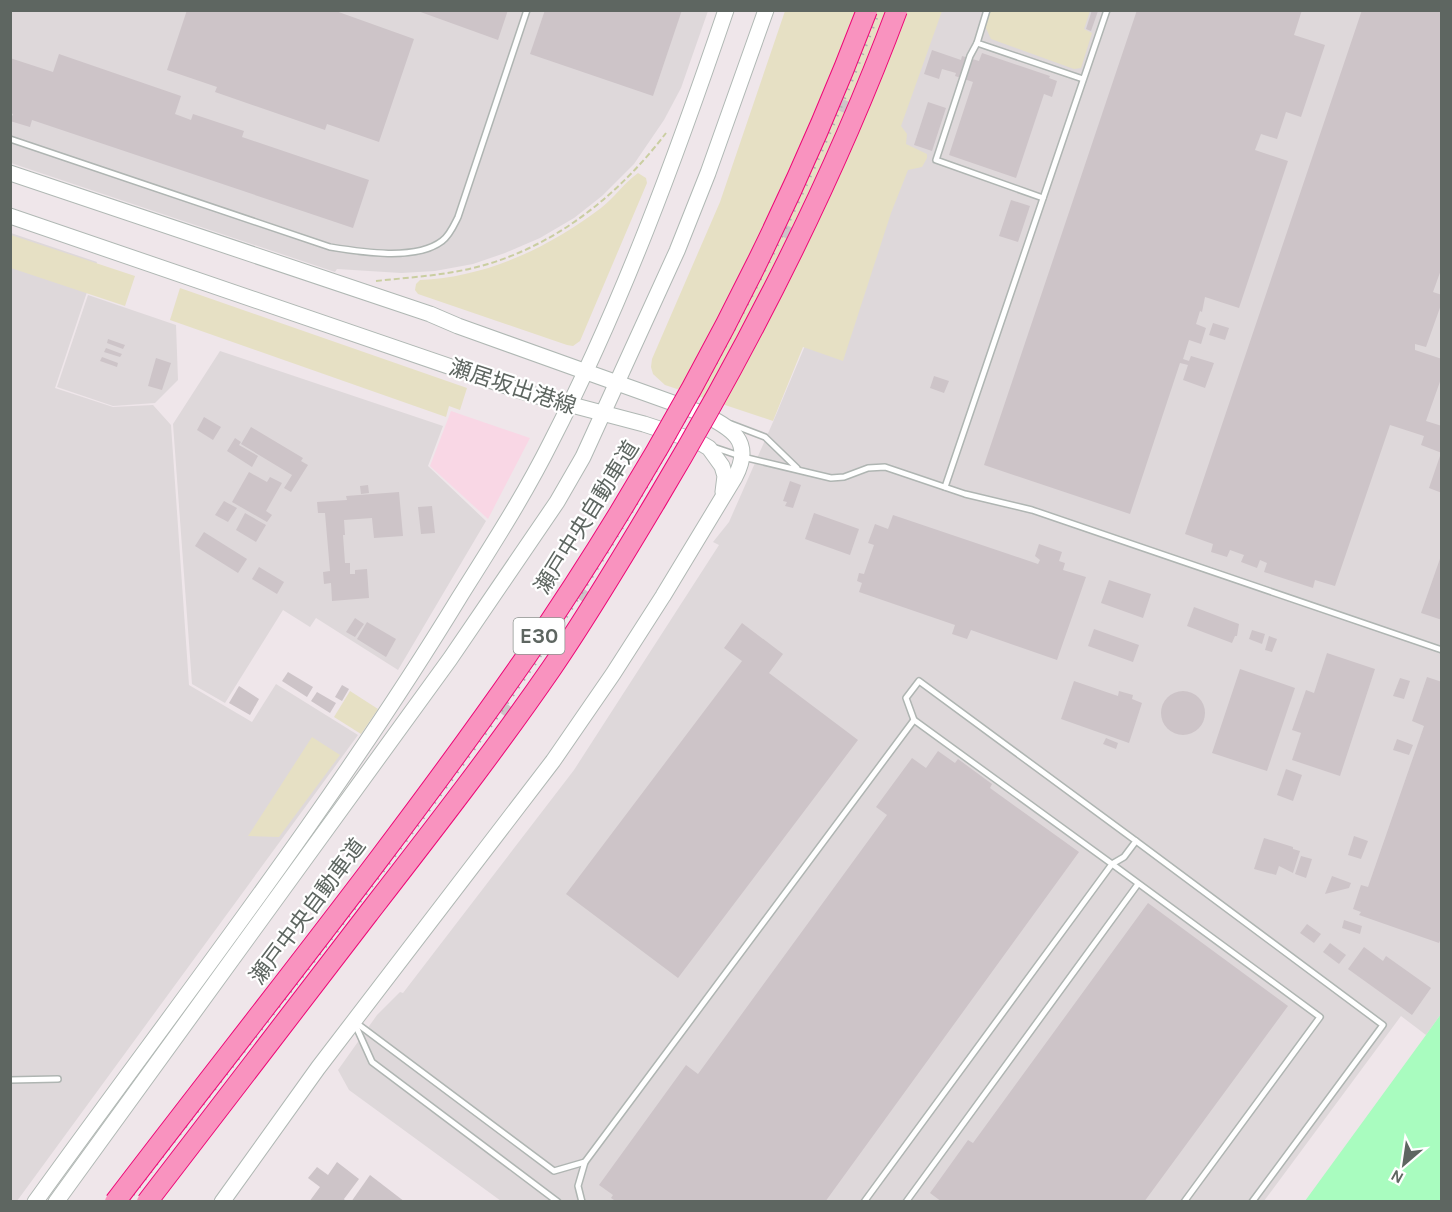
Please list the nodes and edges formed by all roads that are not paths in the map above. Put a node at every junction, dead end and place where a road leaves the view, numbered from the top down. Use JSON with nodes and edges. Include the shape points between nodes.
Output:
{"nodes":[{"id":1,"x":527,"y":10,"type":"edge"},
{"id":2,"x":726,"y":10,"type":"edge"},
{"id":3,"x":766,"y":10,"type":"edge"},
{"id":4,"x":867,"y":10,"type":"edge"},
{"id":5,"x":897,"y":10,"type":"edge"},
{"id":6,"x":987,"y":10,"type":"edge"},
{"id":7,"x":1107,"y":10,"type":"edge"},
{"id":8,"x":977,"y":43,"type":"junction"},
{"id":9,"x":1083,"y":79,"type":"junction"},
{"id":10,"x":10,"y":140,"type":"edge"},
{"id":11,"x":10,"y":172,"type":"edge"},
{"id":12,"x":1043,"y":198,"type":"junction"},
{"id":13,"x":10,"y":216,"type":"edge"},
{"id":14,"x":585,"y":371,"type":"junction"},
{"id":15,"x":618,"y":383,"type":"junction"},
{"id":16,"x":570,"y":405,"type":"junction"},
{"id":17,"x":701,"y":412,"type":"junction"},
{"id":18,"x":604,"y":414,"type":"junction"},
{"id":19,"x":699,"y":442,"type":"junction"},
{"id":20,"x":743,"y":457,"type":"junction"},
{"id":21,"x":798,"y":470,"type":"junction"},
{"id":22,"x":945,"y":487,"type":"junction"},
{"id":23,"x":721,"y":499,"type":"junction"},
{"id":24,"x":1442,"y":650,"type":"edge"},
{"id":25,"x":914,"y":720,"type":"junction"},
{"id":26,"x":1136,"y":842,"type":"junction"},
{"id":27,"x":1112,"y":864,"type":"junction"},
{"id":28,"x":1138,"y":884,"type":"junction"},
{"id":29,"x":354,"y":1021,"type":"junction"},
{"id":30,"x":58,"y":1079,"type":"dead end"},
{"id":31,"x":10,"y":1080,"type":"edge"},
{"id":32,"x":585,"y":1162,"type":"junction"},
{"id":33,"x":35,"y":1202,"type":"edge"},
{"id":34,"x":56,"y":1202,"type":"edge"},
{"id":35,"x":115,"y":1202,"type":"edge"},
{"id":36,"x":147,"y":1202,"type":"edge"},
{"id":37,"x":222,"y":1202,"type":"edge"},
{"id":38,"x":558,"y":1202,"type":"edge"},
{"id":39,"x":582,"y":1202,"type":"edge"},
{"id":40,"x":864,"y":1202,"type":"edge"},
{"id":41,"x":906,"y":1202,"type":"edge"},
{"id":42,"x":1184,"y":1202,"type":"edge"},
{"id":43,"x":1252,"y":1202,"type":"edge"}],
"edges":[{"from":1,"to":10,"type":"lane","via":[[458,217],[443,240],[415,252],[330,247]]},
{"from":2,"to":14,"type":"street","name":"瀬居坂出港線","via":[[642,242]]},
{"from":3,"to":15,"type":"street","name":"瀬居坂出港線","via":[[682,240]]},
{"from":4,"to":35,"type":"highway","name":"瀬戸中央自動車道","number":"E30","bridge":true,"via":[[764,250],[660,443],[595,552],[456,754]]},
{"from":5,"to":36,"type":"highway","number":"E30","bridge":true,"via":[[841,148],[790,257],[730,373],[617,566],[551,669],[478,770]]},
{"from":6,"to":8,"type":"lane"},
{"from":7,"to":9,"type":"lane"},
{"from":8,"to":9,"type":"lane"},
{"from":8,"to":12,"type":"lane","via":[[936,160]]},
{"from":9,"to":12,"type":"lane"},
{"from":11,"to":14,"type":"street","name":"瀬居坂出港線","via":[[430,314]]},
{"from":12,"to":22,"type":"lane"},
{"from":13,"to":16,"type":"street","name":"瀬居坂出港線"},
{"from":14,"to":15,"type":"street"},
{"from":14,"to":16,"type":"street"},
{"from":15,"to":17,"type":"street"},
{"from":15,"to":18,"type":"street","name":"瀬居坂出港線"},
{"from":16,"to":18,"type":"street","name":"瀬居坂出港線"},
{"from":16,"to":33,"type":"street","via":[[528,485],[384,718]]},
{"from":17,"to":20,"type":"street","via":[[731,429]]},
{"from":17,"to":21,"type":"lane","via":[[765,437]]},
{"from":18,"to":19,"type":"street"},
{"from":18,"to":34,"type":"street","via":[[562,493],[496,595]]},
{"from":19,"to":20,"type":"lane"},
{"from":19,"to":23,"type":"street","via":[[709,448],[722,466],[725,486]]},
{"from":20,"to":21,"type":"lane"},
{"from":20,"to":23,"type":"street"},
{"from":21,"to":22,"type":"lane","via":[[831,478],[885,467]]},
{"from":22,"to":24,"type":"lane","via":[[1032,510]]},
{"from":23,"to":29,"type":"street","via":[[620,664],[553,760]]},
{"from":25,"to":26,"type":"lane","via":[[906,698],[919,681]]},
{"from":25,"to":27,"type":"lane"},
{"from":25,"to":32,"type":"lane"},
{"from":26,"to":27,"type":"lane"},
{"from":26,"to":43,"type":"lane","via":[[1383,1025]]},
{"from":27,"to":28,"type":"lane"},
{"from":27,"to":40,"type":"lane"},
{"from":28,"to":41,"type":"lane"},
{"from":28,"to":42,"type":"lane","via":[[1320,1017]]},
{"from":29,"to":32,"type":"lane","via":[[554,1171]]},
{"from":29,"to":37,"type":"street"},
{"from":29,"to":38,"type":"lane","via":[[372,1062]]},
{"from":30,"to":31,"type":"lane"},
{"from":32,"to":39,"type":"lane","via":[[578,1186]]}]}
